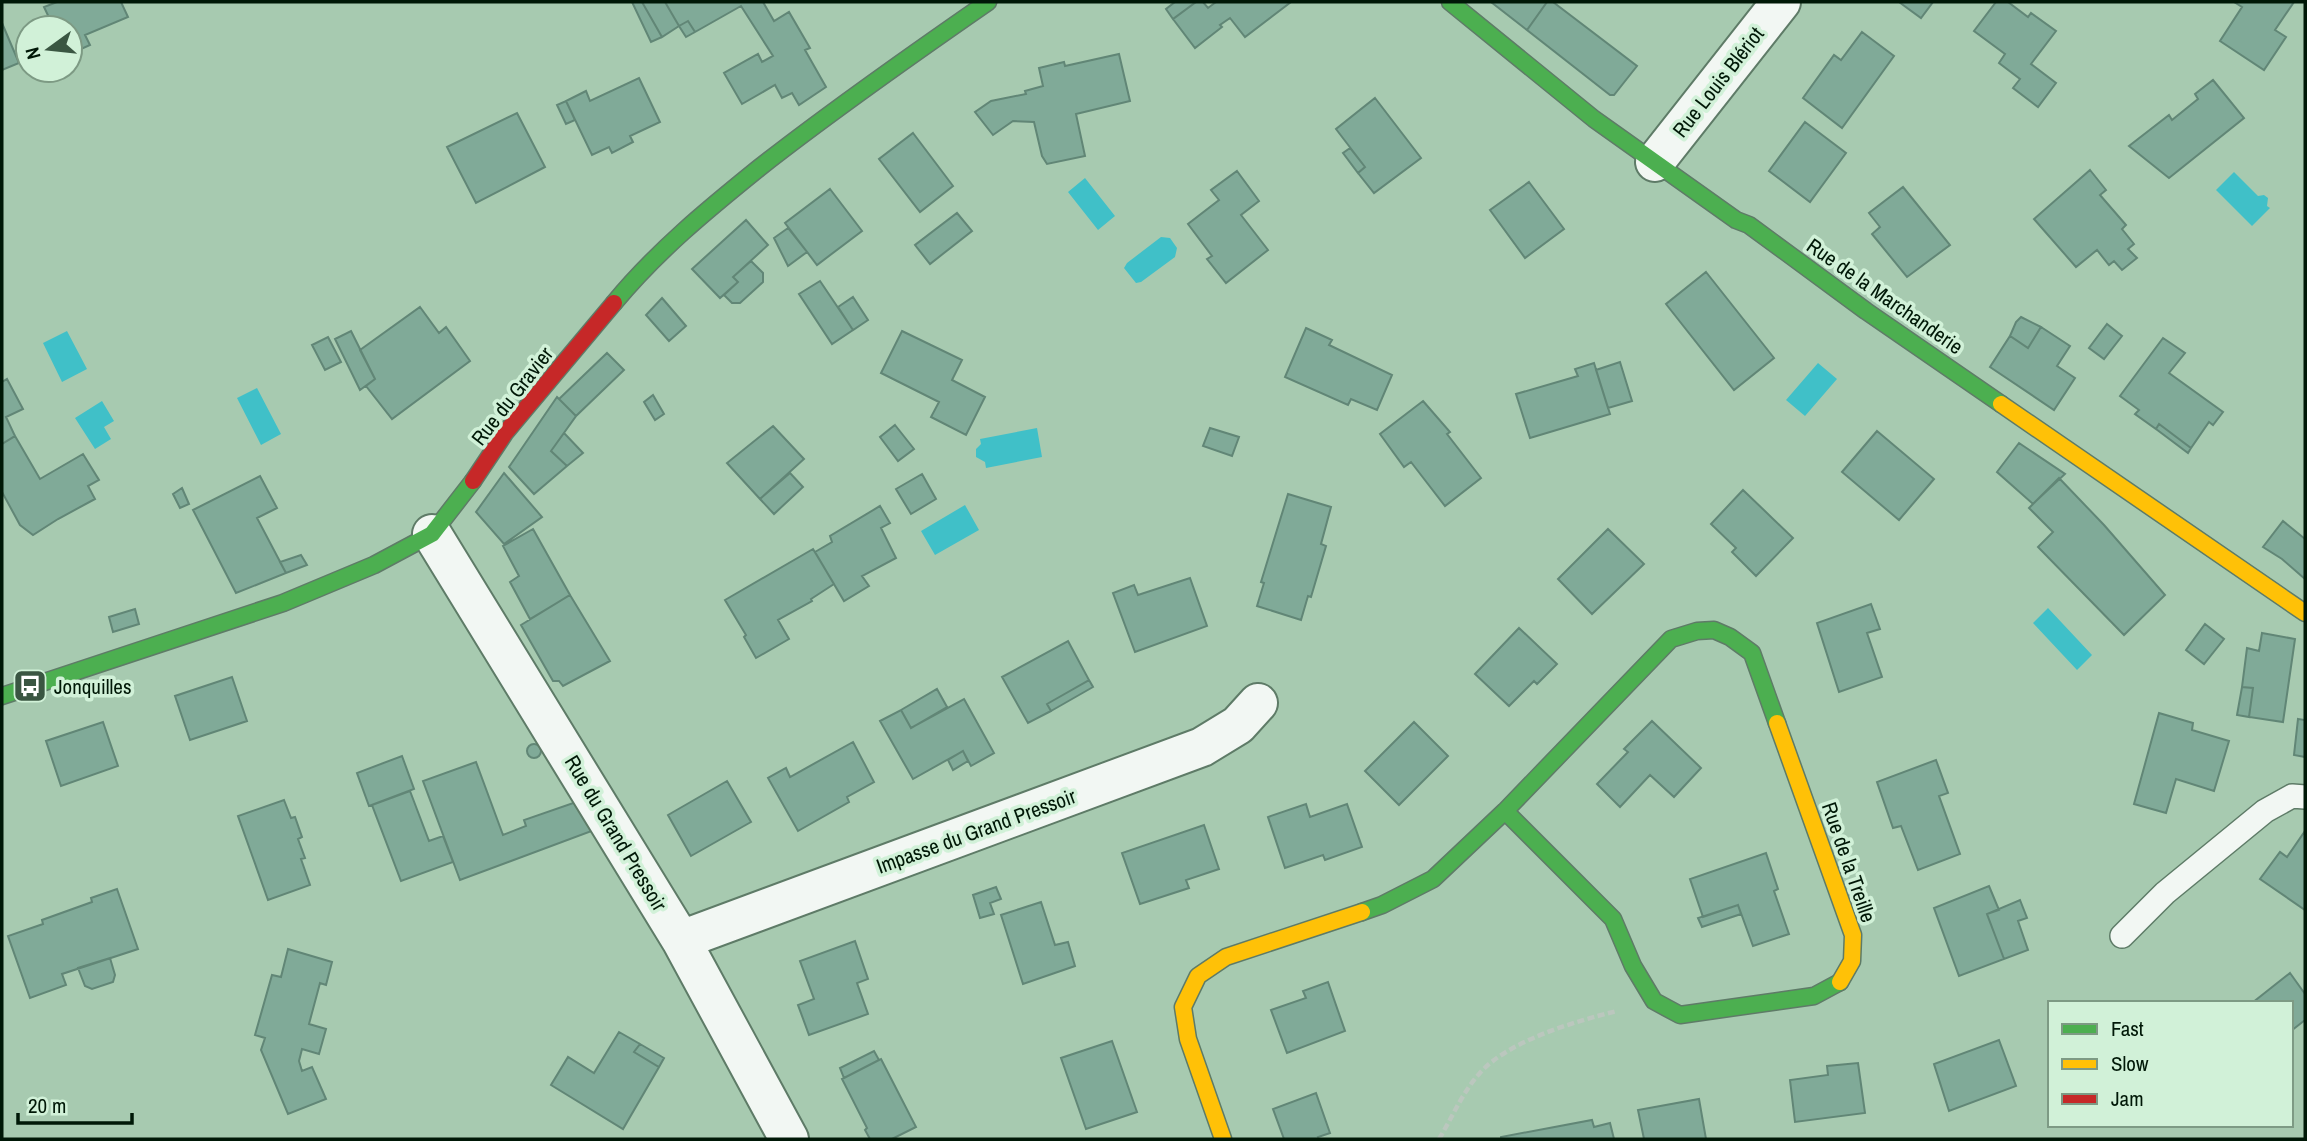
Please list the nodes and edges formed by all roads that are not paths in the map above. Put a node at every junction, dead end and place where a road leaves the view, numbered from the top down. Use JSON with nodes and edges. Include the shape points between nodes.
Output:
{"nodes":[{"id":1,"x":988,"y":2,"type":"edge"},
{"id":2,"x":1450,"y":2,"type":"edge"},
{"id":3,"x":1781,"y":2,"type":"edge"},
{"id":4,"x":1655,"y":162,"type":"junction"},
{"id":5,"x":432,"y":534,"type":"junction"},
{"id":6,"x":2305,"y":613,"type":"edge"},
{"id":7,"x":2,"y":695,"type":"edge"},
{"id":8,"x":1258,"y":703,"type":"dead end"},
{"id":9,"x":2305,"y":797,"type":"edge"},
{"id":10,"x":1505,"y":811,"type":"junction"},
{"id":11,"x":2122,"y":936,"type":"dead end"},
{"id":12,"x":681,"y":940,"type":"junction"},
{"id":13,"x":789,"y":1139,"type":"edge"},
{"id":14,"x":1223,"y":1139,"type":"edge"}],
"edges":[{"from":1,"to":5,"type":"street","name":"Rue du Gravier","via":[[830,113],[695,219],[638,274],[505,433]]},
{"from":2,"to":4,"type":"street","name":"Rue de la Marchanderie","via":[[1594,120]]},
{"from":3,"to":4,"type":"street","name":"Rue Louis Blériot"},
{"from":4,"to":6,"type":"street","name":"Rue de la Marchanderie"},
{"from":5,"to":7,"type":"street","name":"Rue du Gravier","via":[[284,603]]},
{"from":5,"to":12,"type":"street","name":"Rue du Grand Pressoir"},
{"from":8,"to":12,"type":"street","name":"Impasse du Grand Pressoir","via":[[1238,725],[1202,747]]},
{"from":9,"to":11,"type":"lane","via":[[2292,796],[2265,811],[2165,893]]},
{"from":10,"to":10,"type":"street","name":"Rue de la Treille","via":[[1671,639],[1701,628],[1725,631],[1752,653],[1844,907],[1853,935],[1852,961],[1840,982],[1814,996],[1681,1015],[1654,1001],[1613,919]]},
{"from":10,"to":14,"type":"street","name":"Rue de la Treille","via":[[1433,878],[1382,905],[1226,957],[1198,976],[1182,1007]]},
{"from":12,"to":13,"type":"street","name":"Rue du Grand Pressoir"}]}
